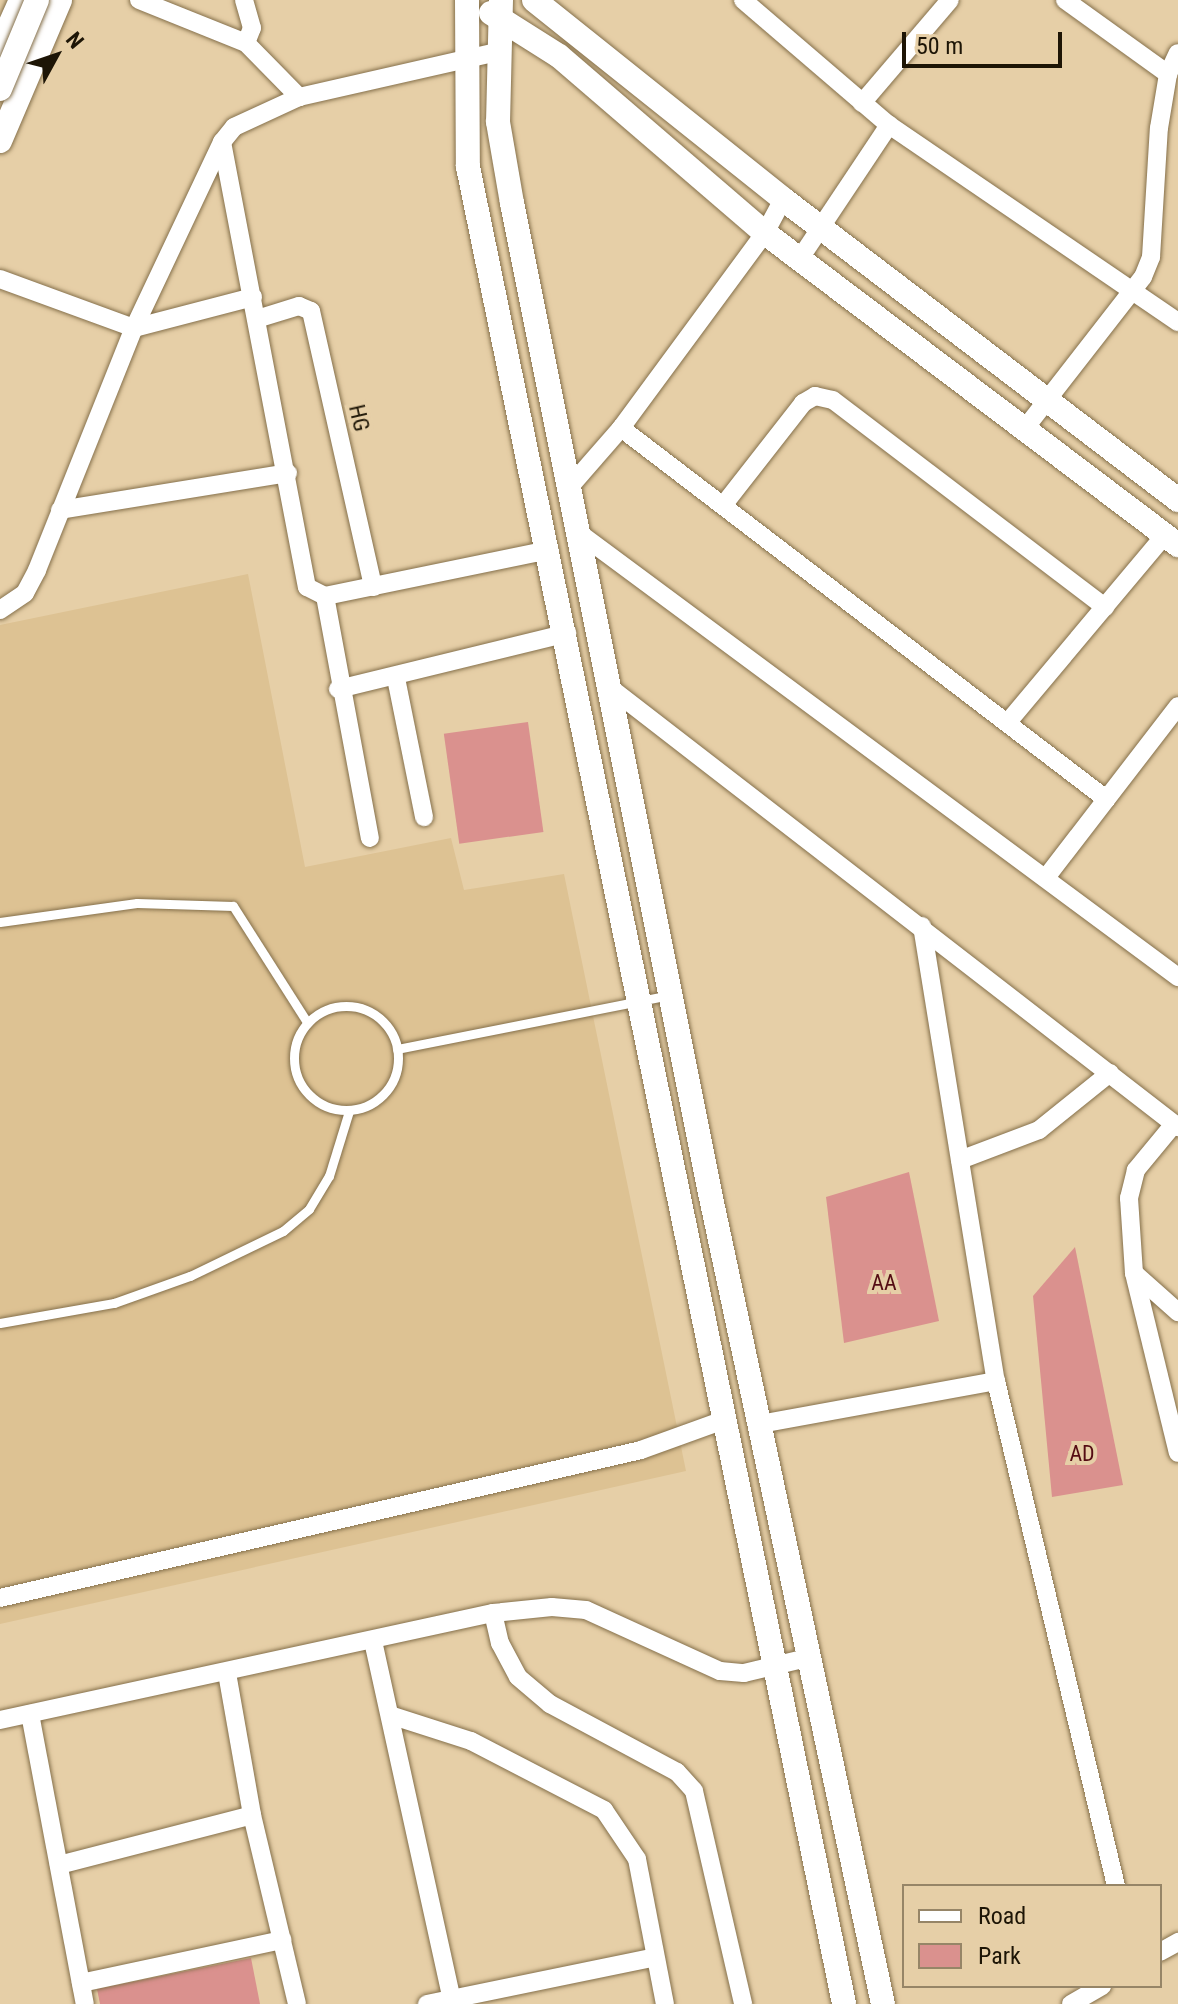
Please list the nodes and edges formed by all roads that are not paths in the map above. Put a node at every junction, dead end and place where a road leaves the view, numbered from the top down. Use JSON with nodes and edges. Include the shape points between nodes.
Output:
{"nodes":[{"id":1,"x":21,"y":0,"type":"edge"},
{"id":2,"x":37,"y":0,"type":"edge"},
{"id":3,"x":60,"y":0,"type":"edge"},
{"id":4,"x":139,"y":0,"type":"edge"},
{"id":5,"x":244,"y":0,"type":"edge"},
{"id":6,"x":470,"y":0,"type":"edge"},
{"id":7,"x":534,"y":0,"type":"edge"},
{"id":8,"x":743,"y":0,"type":"edge"},
{"id":9,"x":950,"y":0,"type":"edge"},
{"id":10,"x":1065,"y":0,"type":"edge"},
{"id":11,"x":501,"y":9,"type":"edge"},
{"id":12,"x":246,"y":43,"type":"junction"},
{"id":13,"x":0,"y":49,"type":"edge"},
{"id":14,"x":501,"y":51,"type":"junction"},
{"id":15,"x":1178,"y":53,"type":"edge"},
{"id":16,"x":466,"y":58,"type":"junction"},
{"id":17,"x":33,"y":64,"type":"junction"},
{"id":18,"x":1168,"y":74,"type":"junction"},
{"id":19,"x":0,"y":89,"type":"edge"},
{"id":20,"x":299,"y":97,"type":"junction"},
{"id":21,"x":862,"y":103,"type":"junction"},
{"id":22,"x":889,"y":125,"type":"junction"},
{"id":23,"x":0,"y":141,"type":"edge"},
{"id":24,"x":222,"y":142,"type":"junction"},
{"id":25,"x":783,"y":199,"type":"junction"},
{"id":26,"x":822,"y":227,"type":"junction"},
{"id":27,"x":765,"y":233,"type":"junction"},
{"id":28,"x":801,"y":257,"type":"junction"},
{"id":29,"x":0,"y":279,"type":"edge"},
{"id":30,"x":1134,"y":290,"type":"junction"},
{"id":31,"x":253,"y":297,"type":"junction"},
{"id":32,"x":260,"y":318,"type":"junction"},
{"id":33,"x":1178,"y":322,"type":"edge"},
{"id":34,"x":134,"y":328,"type":"junction"},
{"id":35,"x":1048,"y":401,"type":"junction"},
{"id":36,"x":621,"y":428,"type":"junction"},
{"id":37,"x":1023,"y":431,"type":"junction"},
{"id":38,"x":288,"y":473,"type":"junction"},
{"id":39,"x":567,"y":490,"type":"junction"},
{"id":40,"x":1178,"y":500,"type":"edge"},
{"id":41,"x":725,"y":503,"type":"junction"},
{"id":42,"x":60,"y":510,"type":"junction"},
{"id":43,"x":575,"y":530,"type":"junction"},
{"id":44,"x":1171,"y":540,"type":"edge"},
{"id":45,"x":549,"y":550,"type":"junction"},
{"id":46,"x":373,"y":587,"type":"junction"},
{"id":47,"x":325,"y":596,"type":"junction"},
{"id":48,"x":1105,"y":607,"type":"junction"},
{"id":49,"x":0,"y":610,"type":"edge"},
{"id":50,"x":567,"y":633,"type":"junction"},
{"id":51,"x":396,"y":678,"type":"junction"},
{"id":52,"x":608,"y":686,"type":"junction"},
{"id":53,"x":338,"y":689,"type":"junction"},
{"id":54,"x":1178,"y":706,"type":"edge"},
{"id":55,"x":1008,"y":722,"type":"junction"},
{"id":56,"x":1106,"y":799,"type":"junction"},
{"id":57,"x":424,"y":817,"type":"dead end"},
{"id":58,"x":370,"y":838,"type":"dead end"},
{"id":59,"x":1048,"y":875,"type":"junction"},
{"id":60,"x":0,"y":922,"type":"edge"},
{"id":61,"x":922,"y":926,"type":"junction"},
{"id":62,"x":1178,"y":977,"type":"edge"},
{"id":63,"x":673,"y":994,"type":"junction"},
{"id":64,"x":640,"y":1000,"type":"junction"},
{"id":65,"x":307,"y":1022,"type":"junction"},
{"id":66,"x":397,"y":1049,"type":"junction"},
{"id":67,"x":1110,"y":1073,"type":"junction"},
{"id":68,"x":349,"y":1111,"type":"junction"},
{"id":69,"x":1176,"y":1125,"type":"edge"},
{"id":70,"x":960,"y":1160,"type":"junction"},
{"id":71,"x":1134,"y":1273,"type":"junction"},
{"id":72,"x":1178,"y":1312,"type":"edge"},
{"id":73,"x":0,"y":1323,"type":"edge"},
{"id":74,"x":996,"y":1381,"type":"junction"},
{"id":75,"x":724,"y":1420,"type":"junction"},
{"id":76,"x":760,"y":1424,"type":"junction"},
{"id":77,"x":1178,"y":1453,"type":"edge"},
{"id":78,"x":0,"y":1598,"type":"edge"},
{"id":79,"x":493,"y":1613,"type":"junction"},
{"id":80,"x":373,"y":1641,"type":"junction"},
{"id":81,"x":811,"y":1657,"type":"junction"},
{"id":82,"x":777,"y":1667,"type":"junction"},
{"id":83,"x":227,"y":1673,"type":"junction"},
{"id":84,"x":30,"y":1714,"type":"junction"},
{"id":85,"x":390,"y":1715,"type":"junction"},
{"id":86,"x":0,"y":1720,"type":"edge"},
{"id":87,"x":252,"y":1815,"type":"junction"},
{"id":88,"x":59,"y":1865,"type":"junction"},
{"id":89,"x":1116,"y":1884,"type":"edge"},
{"id":90,"x":282,"y":1940,"type":"junction"},
{"id":91,"x":655,"y":1957,"type":"junction"},
{"id":92,"x":81,"y":1983,"type":"junction"},
{"id":93,"x":1099,"y":1988,"type":"edge"},
{"id":94,"x":452,"y":2001,"type":"edge"},
{"id":95,"x":85,"y":2004,"type":"edge"},
{"id":96,"x":297,"y":2004,"type":"edge"},
{"id":97,"x":427,"y":2004,"type":"edge"},
{"id":98,"x":665,"y":2004,"type":"edge"},
{"id":99,"x":743,"y":2004,"type":"edge"},
{"id":100,"x":844,"y":2004,"type":"edge"},
{"id":101,"x":883,"y":2004,"type":"edge"},
{"id":102,"x":1071,"y":2004,"type":"edge"}],
"edges":[{"from":1,"to":13,"type":"street"},
{"from":2,"to":19,"type":"street","bridge":true},
{"from":3,"to":17,"type":"street"},
{"from":4,"to":12,"type":"street"},
{"from":5,"to":12,"type":"street","via":[[252,28]]},
{"from":6,"to":11,"type":"street"},
{"from":6,"to":16,"type":"street"},
{"from":7,"to":25,"type":"street"},
{"from":8,"to":21,"type":"street"},
{"from":9,"to":21,"type":"street"},
{"from":10,"to":18,"type":"street"},
{"from":11,"to":14,"type":"street"},
{"from":11,"to":27,"type":"street"},
{"from":12,"to":20,"type":"street"},
{"from":13,"to":17,"type":"street"},
{"from":14,"to":16,"type":"street"},
{"from":14,"to":39,"type":"street","via":[[498,122]]},
{"from":15,"to":18,"type":"street"},
{"from":16,"to":20,"type":"street"},
{"from":16,"to":45,"type":"street","via":[[468,167]]},
{"from":17,"to":23,"type":"street"},
{"from":18,"to":30,"type":"street","via":[[1151,257]]},
{"from":20,"to":24,"type":"street","via":[[253,115]]},
{"from":21,"to":22,"type":"street"},
{"from":22,"to":26,"type":"street"},
{"from":22,"to":30,"type":"street"},
{"from":24,"to":31,"type":"street"},
{"from":24,"to":34,"type":"street"},
{"from":25,"to":26,"type":"street"},
{"from":25,"to":27,"type":"street"},
{"from":26,"to":28,"type":"street"},
{"from":26,"to":35,"type":"street"},
{"from":27,"to":28,"type":"street"},
{"from":27,"to":36,"type":"street"},
{"from":28,"to":37,"type":"street"},
{"from":29,"to":34,"type":"street"},
{"from":30,"to":33,"type":"street"},
{"from":30,"to":35,"type":"street"},
{"from":31,"to":32,"type":"street"},
{"from":31,"to":34,"type":"street"},
{"from":32,"to":38,"type":"street"},
{"from":32,"to":46,"type":"street","name":"HG","via":[[299,306],[311,311]]},
{"from":34,"to":42,"type":"street"},
{"from":35,"to":37,"type":"street"},
{"from":35,"to":40,"type":"street"},
{"from":36,"to":39,"type":"street"},
{"from":36,"to":41,"type":"street"},
{"from":37,"to":44,"type":"street"},
{"from":38,"to":42,"type":"street"},
{"from":38,"to":47,"type":"street","via":[[302,576],[313,594]]},
{"from":39,"to":43,"type":"street"},
{"from":41,"to":48,"type":"street","via":[[803,403],[815,396],[833,400]]},
{"from":41,"to":55,"type":"street"},
{"from":42,"to":49,"type":"street","via":[[25,593]]},
{"from":43,"to":52,"type":"street"},
{"from":43,"to":59,"type":"street"},
{"from":44,"to":48,"type":"street"},
{"from":45,"to":46,"type":"street"},
{"from":45,"to":50,"type":"street"},
{"from":46,"to":47,"type":"street"},
{"from":47,"to":53,"type":"street"},
{"from":48,"to":55,"type":"street"},
{"from":50,"to":51,"type":"street"},
{"from":50,"to":64,"type":"street"},
{"from":51,"to":53,"type":"street"},
{"from":51,"to":57,"type":"street"},
{"from":52,"to":61,"type":"street"},
{"from":52,"to":63,"type":"street"},
{"from":53,"to":58,"type":"street"},
{"from":54,"to":56,"type":"street"},
{"from":55,"to":56,"type":"street"},
{"from":56,"to":59,"type":"street"},
{"from":59,"to":62,"type":"street"},
{"from":60,"to":65,"type":"lane","via":[[137,903],[233,906]]},
{"from":61,"to":67,"type":"street"},
{"from":61,"to":70,"type":"street"},
{"from":63,"to":64,"type":"lane"},
{"from":63,"to":76,"type":"street"},
{"from":64,"to":66,"type":"lane"},
{"from":64,"to":75,"type":"street"},
{"from":65,"to":66,"type":"lane","via":[[344,1004],[364,1008],[382,1018]]},
{"from":65,"to":68,"type":"lane","via":[[295,1050],[298,1080],[328,1108]]},
{"from":66,"to":68,"type":"lane","via":[[396,1076],[385,1094]]},
{"from":67,"to":69,"type":"street"},
{"from":67,"to":70,"type":"street","via":[[1039,1130]]},
{"from":68,"to":73,"type":"lane","via":[[329,1176],[309,1209],[283,1231],[190,1276],[114,1303]]},
{"from":69,"to":71,"type":"street","via":[[1136,1170],[1129,1198]]},
{"from":70,"to":74,"type":"street"},
{"from":71,"to":72,"type":"street"},
{"from":71,"to":77,"type":"street"},
{"from":74,"to":76,"type":"street"},
{"from":74,"to":89,"type":"street"},
{"from":75,"to":78,"type":"street","via":[[641,1450]]},
{"from":75,"to":82,"type":"street"},
{"from":76,"to":81,"type":"street"},
{"from":79,"to":80,"type":"street"},
{"from":79,"to":82,"type":"street","via":[[552,1607],[586,1610],[720,1671]]},
{"from":79,"to":99,"type":"street","via":[[500,1643],[518,1677],[550,1704],[677,1772],[694,1791]]},
{"from":80,"to":83,"type":"street"},
{"from":80,"to":85,"type":"street"},
{"from":81,"to":82,"type":"street"},
{"from":81,"to":101,"type":"street"},
{"from":82,"to":100,"type":"street"},
{"from":83,"to":84,"type":"street"},
{"from":83,"to":87,"type":"street"},
{"from":84,"to":86,"type":"street"},
{"from":84,"to":88,"type":"street"},
{"from":85,"to":91,"type":"street","via":[[471,1741],[604,1810],[637,1859]]},
{"from":85,"to":94,"type":"street"},
{"from":87,"to":88,"type":"street"},
{"from":87,"to":90,"type":"street"},
{"from":88,"to":92,"type":"street"},
{"from":90,"to":92,"type":"street"},
{"from":90,"to":96,"type":"street"},
{"from":91,"to":94,"type":"street"},
{"from":91,"to":98,"type":"street"},
{"from":92,"to":95,"type":"street"},
{"from":93,"to":102,"type":"street"},
{"from":94,"to":97,"type":"street"}]}
